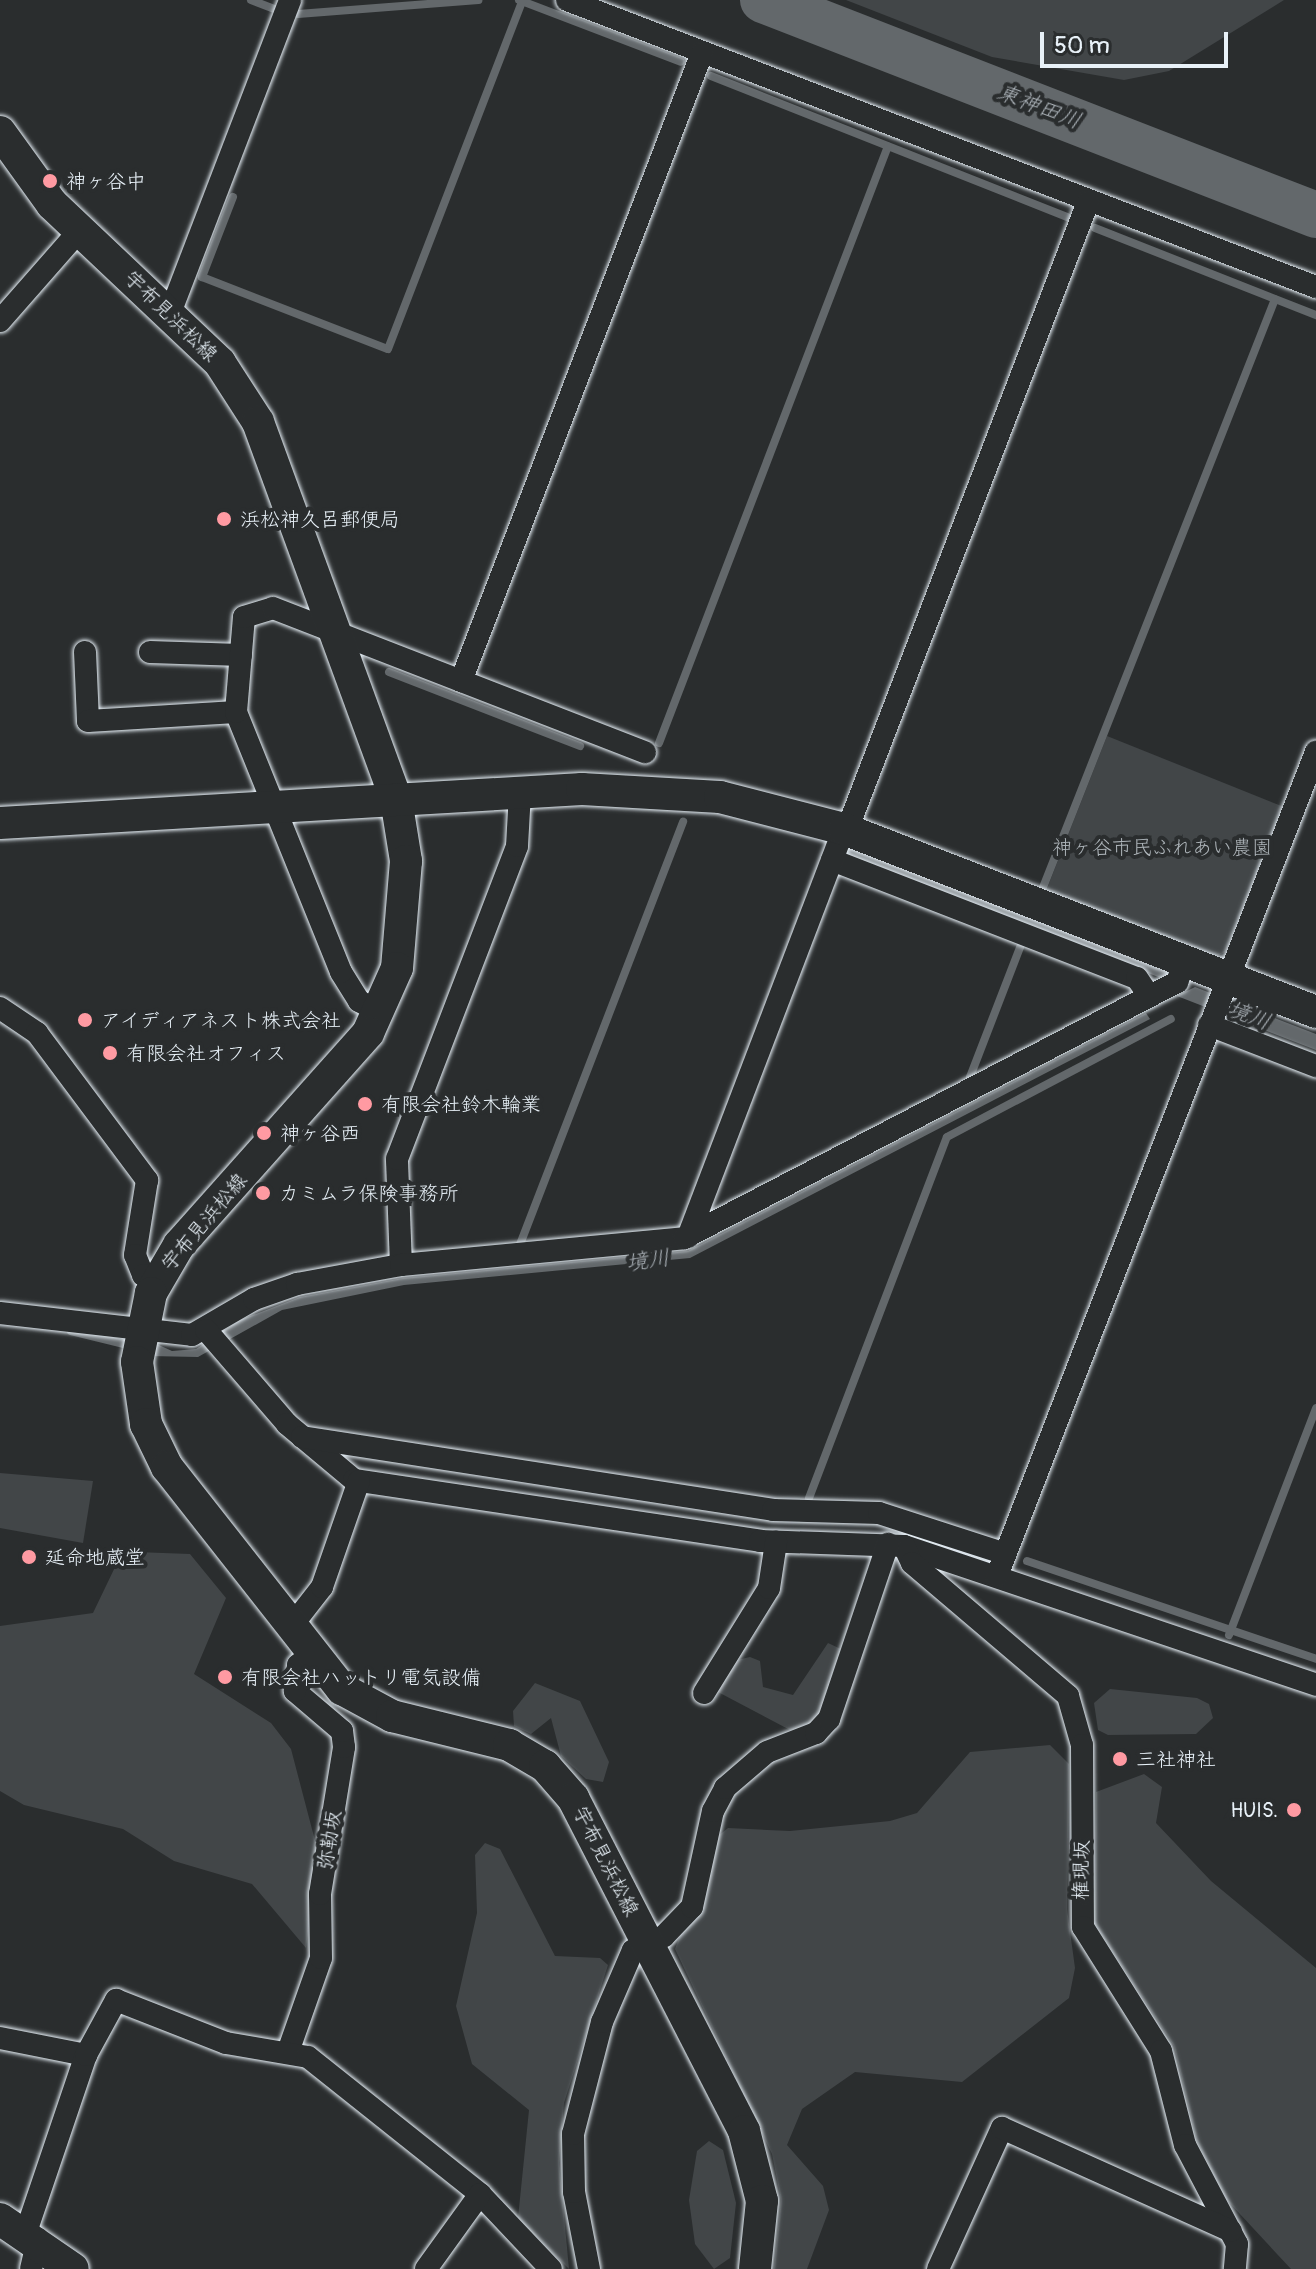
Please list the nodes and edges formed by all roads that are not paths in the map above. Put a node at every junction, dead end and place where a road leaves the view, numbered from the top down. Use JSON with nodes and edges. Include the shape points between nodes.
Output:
{"nodes":[{"id":1,"x":290,"y":0,"type":"edge"},
{"id":2,"x":567,"y":0,"type":"edge"},
{"id":3,"x":702,"y":53,"type":"junction"},
{"id":4,"x":0,"y":132,"type":"edge"},
{"id":5,"x":1088,"y":202,"type":"junction"},
{"id":6,"x":79,"y":231,"type":"junction"},
{"id":7,"x":1316,"y":287,"type":"edge"},
{"id":8,"x":170,"y":313,"type":"junction"},
{"id":9,"x":0,"y":321,"type":"edge"},
{"id":10,"x":336,"y":633,"type":"junction"},
{"id":11,"x":85,"y":652,"type":"dead end"},
{"id":12,"x":150,"y":652,"type":"dead end"},
{"id":13,"x":241,"y":655,"type":"junction"},
{"id":14,"x":461,"y":681,"type":"junction"},
{"id":15,"x":236,"y":712,"type":"junction"},
{"id":16,"x":645,"y":752,"type":"dead end"},
{"id":17,"x":1316,"y":752,"type":"edge"},
{"id":18,"x":520,"y":792,"type":"junction"},
{"id":19,"x":396,"y":799,"type":"junction"},
{"id":20,"x":272,"y":807,"type":"junction"},
{"id":21,"x":0,"y":823,"type":"edge"},
{"id":22,"x":846,"y":830,"type":"junction"},
{"id":23,"x":832,"y":860,"type":"junction"},
{"id":24,"x":1185,"y":961,"type":"junction"},
{"id":25,"x":1224,"y":984,"type":"junction"},
{"id":26,"x":1149,"y":996,"type":"junction"},
{"id":27,"x":0,"y":1008,"type":"edge"},
{"id":28,"x":379,"y":1012,"type":"junction"},
{"id":29,"x":1316,"y":1012,"type":"edge"},
{"id":30,"x":1210,"y":1021,"type":"junction"},
{"id":31,"x":1316,"y":1066,"type":"edge"},
{"id":32,"x":688,"y":1237,"type":"junction"},
{"id":33,"x":401,"y":1265,"type":"junction"},
{"id":34,"x":156,"y":1281,"type":"junction"},
{"id":35,"x":0,"y":1313,"type":"edge"},
{"id":36,"x":212,"y":1339,"type":"junction"},
{"id":37,"x":139,"y":1343,"type":"junction"},
{"id":38,"x":301,"y":1437,"type":"junction"},
{"id":39,"x":359,"y":1481,"type":"junction"},
{"id":40,"x":776,"y":1542,"type":"junction"},
{"id":41,"x":896,"y":1545,"type":"junction"},
{"id":42,"x":1006,"y":1554,"type":"junction"},
{"id":43,"x":997,"y":1576,"type":"junction"},
{"id":44,"x":290,"y":1628,"type":"junction"},
{"id":45,"x":311,"y":1655,"type":"junction"},
{"id":46,"x":1316,"y":1685,"type":"edge"},
{"id":47,"x":704,"y":1693,"type":"dead end"},
{"id":48,"x":649,"y":1943,"type":"junction"},
{"id":49,"x":0,"y":2038,"type":"edge"},
{"id":50,"x":289,"y":2049,"type":"junction"},
{"id":51,"x":86,"y":2055,"type":"junction"},
{"id":52,"x":480,"y":2194,"type":"junction"},
{"id":53,"x":1232,"y":2231,"type":"junction"},
{"id":54,"x":24,"y":2240,"type":"edge"},
{"id":55,"x":73,"y":2269,"type":"edge"},
{"id":56,"x":426,"y":2269,"type":"edge"},
{"id":57,"x":551,"y":2269,"type":"edge"},
{"id":58,"x":589,"y":2269,"type":"edge"},
{"id":59,"x":755,"y":2269,"type":"edge"},
{"id":60,"x":938,"y":2269,"type":"edge"},
{"id":61,"x":1235,"y":2269,"type":"edge"}],
"edges":[{"from":1,"to":8,"type":"street"},
{"from":2,"to":3,"type":"street"},
{"from":3,"to":5,"type":"street"},
{"from":3,"to":14,"type":"street"},
{"from":4,"to":6,"type":"main road","name":"宇布見浜松線"},
{"from":5,"to":7,"type":"street"},
{"from":5,"to":22,"type":"street"},
{"from":6,"to":8,"type":"main road","name":"宇布見浜松線"},
{"from":6,"to":9,"type":"street"},
{"from":8,"to":10,"type":"main road","name":"宇布見浜松線","via":[[220,363],[258,422]]},
{"from":10,"to":13,"type":"street","via":[[273,608],[244,617]]},
{"from":10,"to":14,"type":"street"},
{"from":10,"to":19,"type":"main road","name":"宇布見浜松線"},
{"from":11,"to":15,"type":"street","via":[[88,721]]},
{"from":12,"to":13,"type":"street"},
{"from":13,"to":15,"type":"street"},
{"from":14,"to":16,"type":"street"},
{"from":15,"to":20,"type":"street"},
{"from":17,"to":25,"type":"street"},
{"from":18,"to":19,"type":"main road"},
{"from":18,"to":22,"type":"main road","via":[[686,793]]},
{"from":18,"to":33,"type":"street","via":[[517,846],[397,1159]]},
{"from":19,"to":20,"type":"main road"},
{"from":19,"to":28,"type":"main road","name":"宇布見浜松線","via":[[405,932]]},
{"from":20,"to":21,"type":"main road"},
{"from":20,"to":28,"type":"street","via":[[341,972],[359,1001]]},
{"from":22,"to":23,"type":"street"},
{"from":22,"to":24,"type":"main road"},
{"from":23,"to":26,"type":"street","via":[[1137,978]]},
{"from":23,"to":32,"type":"street"},
{"from":24,"to":25,"type":"main road"},
{"from":24,"to":26,"type":"street","via":[[1177,982]]},
{"from":25,"to":29,"type":"main road"},
{"from":25,"to":30,"type":"street"},
{"from":26,"to":32,"type":"street"},
{"from":27,"to":34,"type":"street","via":[[37,1033],[147,1180],[135,1255],[143,1275]]},
{"from":28,"to":34,"type":"main road","name":"宇布見浜松線","via":[[348,1062],[179,1245]]},
{"from":30,"to":31,"type":"street"},
{"from":30,"to":42,"type":"street"},
{"from":32,"to":33,"type":"street"},
{"from":33,"to":36,"type":"street","via":[[275,1290]]},
{"from":34,"to":37,"type":"main road","name":"宇布見浜松線"},
{"from":35,"to":37,"type":"street"},
{"from":36,"to":37,"type":"street","via":[[176,1336]]},
{"from":36,"to":38,"type":"street"},
{"from":37,"to":44,"type":"main road","name":"宇布見浜松線","via":[[146,1424],[167,1467]]},
{"from":38,"to":39,"type":"street"},
{"from":38,"to":42,"type":"street","via":[[773,1510],[879,1513]]},
{"from":39,"to":40,"type":"street"},
{"from":39,"to":44,"type":"street","via":[[322,1587]]},
{"from":40,"to":41,"type":"street"},
{"from":40,"to":47,"type":"street","via":[[769,1588]]},
{"from":41,"to":43,"type":"street"},
{"from":41,"to":48,"type":"street","via":[[829,1719],[816,1733],[767,1752],[725,1788],[713,1811],[692,1907]]},
{"from":41,"to":53,"type":"street","name":"権現坂","via":[[1068,1696],[1082,1745],[1083,1927],[1161,2051],[1185,2145]]},
{"from":42,"to":43,"type":"street"},
{"from":43,"to":46,"type":"street"},
{"from":44,"to":45,"type":"main road","name":"宇布見浜松線"},
{"from":45,"to":48,"type":"main road","name":"宇布見浜松線","via":[[368,1706],[489,1738],[545,1766],[580,1808]]},
{"from":45,"to":50,"type":"street","name":"弥勒坂","via":[[298,1665],[295,1691],[342,1731],[344,1747],[320,1894],[321,1958]]},
{"from":48,"to":58,"type":"street","via":[[625,1964],[577,2105],[574,2192]]},
{"from":48,"to":59,"type":"main road","name":"宇布見浜松線","via":[[749,2145],[762,2201]]},
{"from":49,"to":51,"type":"street"},
{"from":50,"to":51,"type":"street","via":[[226,2043],[116,2000]]},
{"from":50,"to":52,"type":"street"},
{"from":51,"to":54,"type":"street"},
{"from":52,"to":56,"type":"street"},
{"from":52,"to":57,"type":"street"},
{"from":53,"to":60,"type":"street","via":[[1002,2128]]},
{"from":53,"to":61,"type":"street"},
{"from":54,"to":55,"type":"main road"}]}
